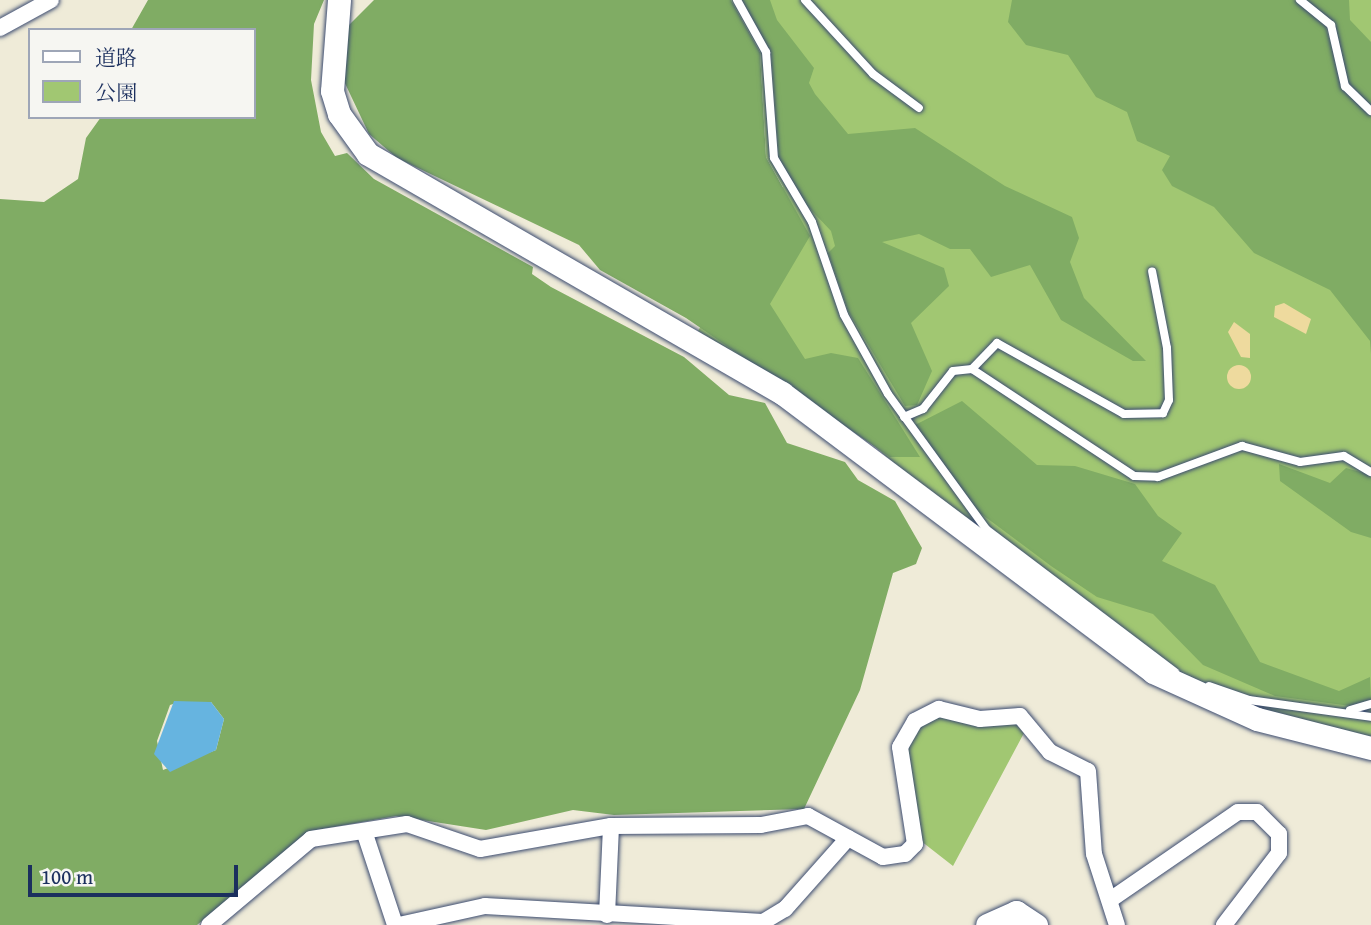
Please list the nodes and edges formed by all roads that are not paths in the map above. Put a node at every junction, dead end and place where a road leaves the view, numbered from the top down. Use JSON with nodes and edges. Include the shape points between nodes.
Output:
{"nodes":[{"id":1,"x":51,"y":0,"type":"edge"},
{"id":2,"x":339,"y":0,"type":"edge"},
{"id":3,"x":737,"y":0,"type":"edge"},
{"id":4,"x":805,"y":0,"type":"edge"},
{"id":5,"x":1300,"y":0,"type":"edge"},
{"id":6,"x":0,"y":28,"type":"edge"},
{"id":7,"x":919,"y":108,"type":"dead end"},
{"id":8,"x":1371,"y":111,"type":"edge"},
{"id":9,"x":1152,"y":271,"type":"dead end"},
{"id":10,"x":972,"y":369,"type":"junction"},
{"id":11,"x":904,"y":417,"type":"junction"},
{"id":12,"x":1371,"y":472,"type":"edge"},
{"id":13,"x":1371,"y":704,"type":"edge"},
{"id":14,"x":1350,"y":710,"type":"junction"},
{"id":15,"x":1371,"y":717,"type":"edge"},
{"id":16,"x":1371,"y":748,"type":"edge"},
{"id":17,"x":611,"y":826,"type":"junction"},
{"id":18,"x":364,"y":831,"type":"junction"},
{"id":19,"x":848,"y":838,"type":"junction"},
{"id":20,"x":1110,"y":900,"type":"junction"},
{"id":21,"x":607,"y":915,"type":"junction"},
{"id":22,"x":771,"y":922,"type":"edge"},
{"id":23,"x":702,"y":924,"type":"edge"},
{"id":24,"x":209,"y":925,"type":"edge"},
{"id":25,"x":397,"y":925,"type":"edge"},
{"id":26,"x":987,"y":925,"type":"edge"},
{"id":27,"x":1036,"y":925,"type":"edge"},
{"id":28,"x":1117,"y":925,"type":"edge"},
{"id":29,"x":1224,"y":925,"type":"edge"}],
"edges":[{"from":1,"to":6,"type":"street"},
{"from":2,"to":16,"type":"street","via":[[329,60],[332,92],[339,114],[368,153],[782,393],[1153,672],[1257,719]]},
{"from":3,"to":11,"type":"lane","via":[[766,52],[774,158],[812,222],[857,340]]},
{"from":4,"to":7,"type":"lane","via":[[873,74]]},
{"from":5,"to":8,"type":"lane","via":[[1331,25],[1345,86]]},
{"from":9,"to":10,"type":"lane","via":[[1167,348],[1168,406],[1163,413],[1124,414],[997,343]]},
{"from":10,"to":11,"type":"lane","via":[[953,371],[923,409]]},
{"from":10,"to":12,"type":"lane","via":[[1118,471],[1134,476],[1157,477],[1242,446],[1300,462],[1344,456]]},
{"from":11,"to":14,"type":"lane","via":[[986,529],[1176,672],[1249,700]]},
{"from":13,"to":14,"type":"lane"},
{"from":14,"to":15,"type":"lane"},
{"from":17,"to":18,"type":"street","via":[[480,849],[407,824]]},
{"from":17,"to":19,"type":"street","via":[[761,825],[808,816]]},
{"from":17,"to":21,"type":"street"},
{"from":18,"to":24,"type":"street","via":[[311,839]]},
{"from":18,"to":25,"type":"street"},
{"from":19,"to":20,"type":"street","via":[[883,857],[913,848],[901,747],[921,716],[939,709],[980,719],[1020,716],[1050,752],[1088,771],[1094,853]]},
{"from":19,"to":22,"type":"street"},
{"from":20,"to":28,"type":"street"},
{"from":20,"to":29,"type":"street","via":[[1226,819],[1257,813],[1279,834],[1279,853]]},
{"from":21,"to":23,"type":"street"},
{"from":21,"to":25,"type":"street","via":[[485,906]]},
{"from":22,"to":23,"type":"street"},
{"from":26,"to":27,"type":"street","via":[[1016,912]]}]}
